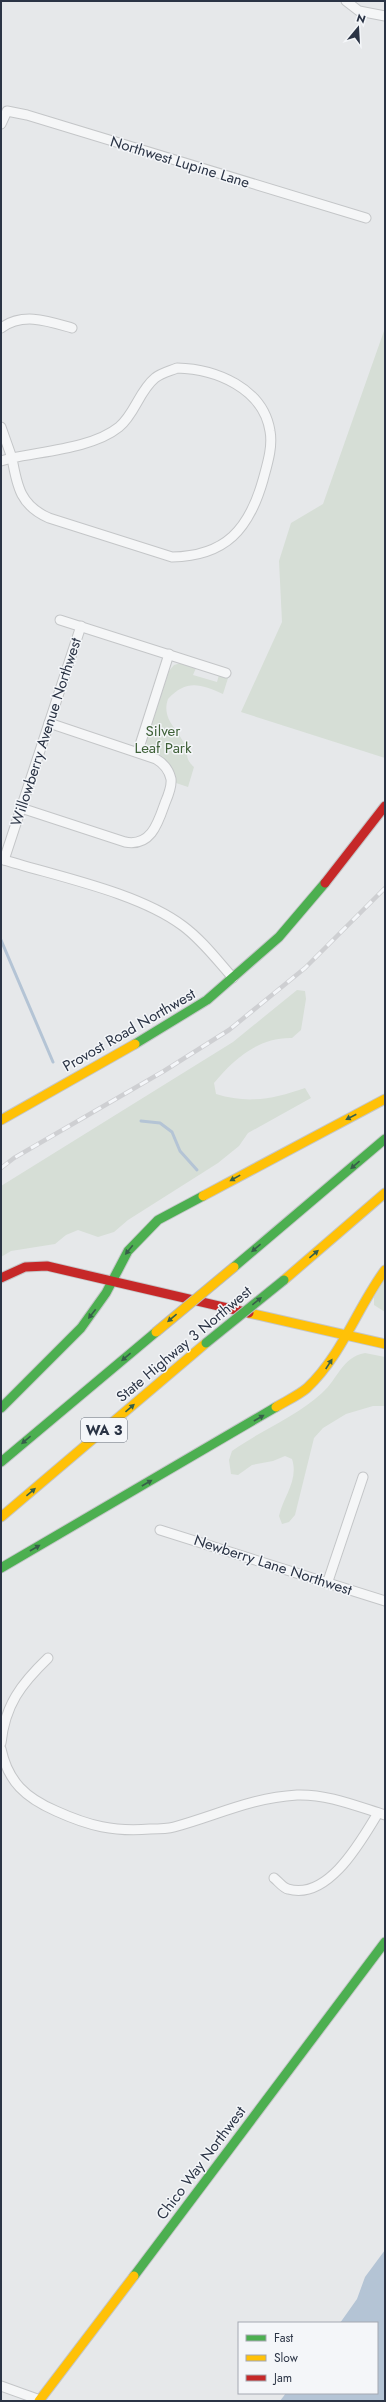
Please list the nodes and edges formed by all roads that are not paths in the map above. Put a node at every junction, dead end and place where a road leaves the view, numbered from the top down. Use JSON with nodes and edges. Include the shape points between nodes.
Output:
{"nodes":[{"id":1,"x":346,"y":1,"type":"edge"},
{"id":2,"x":385,"y":16,"type":"edge"},
{"id":3,"x":1,"y":124,"type":"edge"},
{"id":4,"x":366,"y":218,"type":"dead end"},
{"id":5,"x":1,"y":328,"type":"edge"},
{"id":6,"x":72,"y":328,"type":"dead end"},
{"id":7,"x":1,"y":427,"type":"edge"},
{"id":8,"x":12,"y":458,"type":"junction"},
{"id":9,"x":1,"y":461,"type":"edge"},
{"id":10,"x":60,"y":620,"type":"dead end"},
{"id":11,"x":81,"y":626,"type":"junction"},
{"id":12,"x":169,"y":654,"type":"junction"},
{"id":13,"x":226,"y":673,"type":"dead end"},
{"id":14,"x":49,"y":723,"type":"junction"},
{"id":15,"x":138,"y":751,"type":"junction"},
{"id":16,"x":385,"y":806,"type":"edge"},
{"id":17,"x":21,"y":808,"type":"junction"},
{"id":18,"x":3,"y":859,"type":"edge"},
{"id":19,"x":233,"y":978,"type":"junction"},
{"id":20,"x":385,"y":1099,"type":"edge"},
{"id":21,"x":1,"y":1120,"type":"edge"},
{"id":22,"x":385,"y":1139,"type":"edge"},
{"id":23,"x":385,"y":1193,"type":"edge"},
{"id":24,"x":385,"y":1270,"type":"edge"},
{"id":25,"x":1,"y":1278,"type":"edge"},
{"id":26,"x":112,"y":1281,"type":"junction"},
{"id":27,"x":347,"y":1335,"type":"junction"},
{"id":28,"x":385,"y":1344,"type":"edge"},
{"id":29,"x":1,"y":1408,"type":"edge"},
{"id":30,"x":1,"y":1462,"type":"edge"},
{"id":31,"x":363,"y":1477,"type":"dead end"},
{"id":32,"x":1,"y":1517,"type":"edge"},
{"id":33,"x":160,"y":1530,"type":"dead end"},
{"id":34,"x":1,"y":1568,"type":"edge"},
{"id":35,"x":328,"y":1582,"type":"junction"},
{"id":36,"x":385,"y":1601,"type":"edge"},
{"id":37,"x":48,"y":1658,"type":"dead end"},
{"id":38,"x":1,"y":1743,"type":"edge"},
{"id":39,"x":1,"y":1749,"type":"edge"},
{"id":40,"x":3,"y":1767,"type":"edge"},
{"id":41,"x":381,"y":1814,"type":"edge"},
{"id":42,"x":274,"y":1878,"type":"dead end"},
{"id":43,"x":385,"y":1942,"type":"edge"},
{"id":44,"x":1,"y":2386,"type":"edge"},
{"id":45,"x":40,"y":2401,"type":"edge"}],
"edges":[{"from":1,"to":2,"type":"street","via":[[359,11]]},
{"from":3,"to":4,"type":"street","name":"Northwest Lupine Lane","via":[[7,111],[27,115]]},
{"from":5,"to":6,"type":"street","via":[[18,319],[27,318]]},
{"from":7,"to":8,"type":"street"},
{"from":8,"to":8,"type":"street","via":[[15,479],[26,504],[36,513],[172,556],[187,556],[212,551],[223,545],[248,520],[266,468],[270,450],[270,431],[264,415],[240,385],[198,368],[177,368],[156,377],[144,389],[120,426],[106,436]]},
{"from":8,"to":9,"type":"street"},
{"from":10,"to":11,"type":"street"},
{"from":11,"to":12,"type":"street"},
{"from":11,"to":14,"type":"street","name":"Willowberry Avenue Northwest"},
{"from":12,"to":13,"type":"street"},
{"from":12,"to":15,"type":"street"},
{"from":14,"to":15,"type":"street"},
{"from":14,"to":17,"type":"street","name":"Willowberry Avenue Northwest"},
{"from":15,"to":17,"type":"street","via":[[162,763],[171,780],[157,826],[152,834],[141,842],[125,842]]},
{"from":16,"to":19,"type":"main road","name":"Provost Road Northwest","via":[[345,860],[279,936]]},
{"from":17,"to":18,"type":"street","name":"Willowberry Avenue Northwest"},
{"from":18,"to":19,"type":"street","via":[[157,910],[193,934]]},
{"from":19,"to":21,"type":"main road","name":"Provost Road Northwest","via":[[207,1000],[161,1030]]},
{"from":20,"to":26,"type":"main road","one_way":true,"via":[[158,1220],[128,1251]]},
{"from":22,"to":30,"type":"main road","name":"State Highway 3 Northwest","number":"WA 3","one_way":true,"bridge":true},
{"from":32,"to":23,"type":"main road","name":"State Highway 3 Northwest","number":"WA 3","one_way":true,"bridge":true},
{"from":24,"to":27,"type":"main road","via":[[365,1297]]},
{"from":25,"to":26,"type":"main road","via":[[17,1269],[37,1265]]},
{"from":26,"to":27,"type":"main road"},
{"from":26,"to":29,"type":"main road","one_way":true,"via":[[81,1328]]},
{"from":27,"to":28,"type":"main road"},
{"from":34,"to":27,"type":"main road","one_way":true,"via":[[306,1389],[323,1373]]},
{"from":31,"to":35,"type":"street"},
{"from":33,"to":35,"type":"street","name":"Newberry Lane Northwest"},
{"from":35,"to":36,"type":"street","name":"Newberry Lane Northwest"},
{"from":37,"to":38,"type":"street","via":[[31,1674],[13,1698],[3,1725]]},
{"from":39,"to":40,"type":"street"},
{"from":40,"to":41,"type":"street","via":[[12,1780],[42,1805],[101,1828],[129,1831],[172,1827],[259,1799],[296,1795],[316,1795]]},
{"from":41,"to":42,"type":"street","via":[[334,1875],[314,1887],[299,1891],[286,1889]]},
{"from":43,"to":45,"type":"main road","name":"Chico Way Northwest"},
{"from":44,"to":45,"type":"street"}]}
